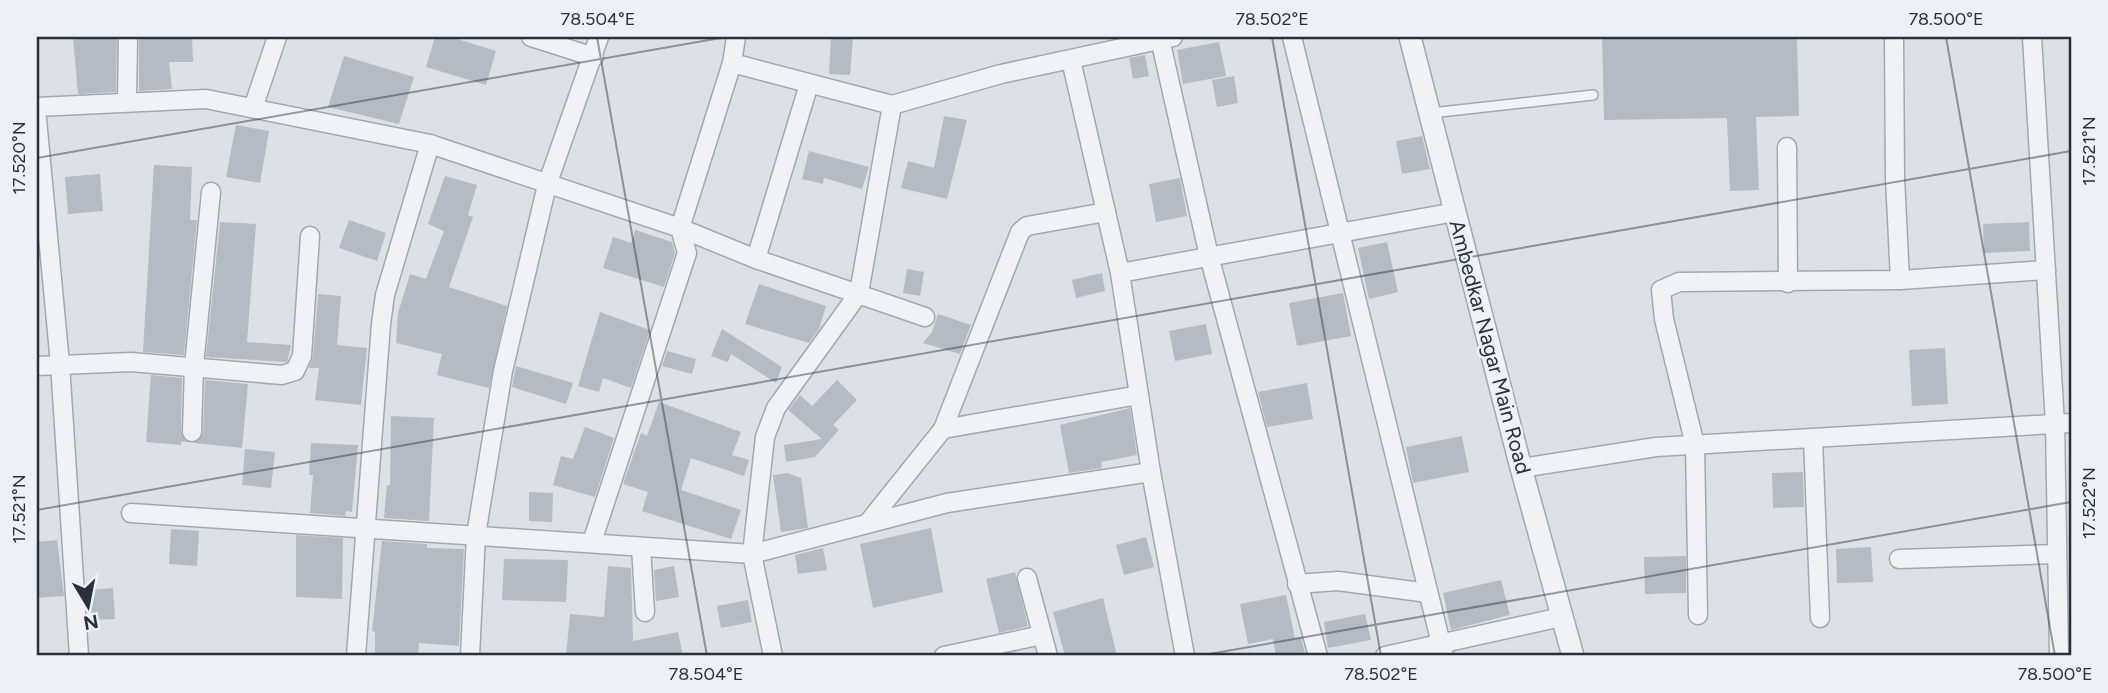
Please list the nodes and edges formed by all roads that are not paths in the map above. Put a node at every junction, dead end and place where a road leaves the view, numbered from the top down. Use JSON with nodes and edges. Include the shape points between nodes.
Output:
{"nodes":[{"id":1,"x":128,"y":37,"type":"edge"},
{"id":2,"x":277,"y":37,"type":"edge"},
{"id":3,"x":531,"y":37,"type":"edge"},
{"id":4,"x":599,"y":37,"type":"edge"},
{"id":5,"x":736,"y":37,"type":"edge"},
{"id":6,"x":1292,"y":37,"type":"edge"},
{"id":7,"x":1410,"y":37,"type":"edge"},
{"id":8,"x":1894,"y":37,"type":"edge"},
{"id":9,"x":2032,"y":37,"type":"edge"},
{"id":10,"x":1167,"y":38,"type":"edge"},
{"id":11,"x":1123,"y":41,"type":"edge"},
{"id":12,"x":594,"y":57,"type":"junction"},
{"id":13,"x":1071,"y":60,"type":"junction"},
{"id":14,"x":732,"y":63,"type":"junction"},
{"id":15,"x":809,"y":84,"type":"junction"},
{"id":16,"x":1593,"y":95,"type":"dead end"},
{"id":17,"x":127,"y":101,"type":"junction"},
{"id":18,"x":891,"y":105,"type":"junction"},
{"id":19,"x":37,"y":107,"type":"edge"},
{"id":20,"x":253,"y":108,"type":"junction"},
{"id":21,"x":1429,"y":113,"type":"junction"},
{"id":22,"x":37,"y":119,"type":"edge"},
{"id":23,"x":430,"y":145,"type":"junction"},
{"id":24,"x":1787,"y":147,"type":"dead end"},
{"id":25,"x":547,"y":185,"type":"junction"},
{"id":26,"x":211,"y":191,"type":"dead end"},
{"id":27,"x":1106,"y":212,"type":"junction"},
{"id":28,"x":1454,"y":212,"type":"junction"},
{"id":29,"x":680,"y":228,"type":"junction"},
{"id":30,"x":1339,"y":231,"type":"junction"},
{"id":31,"x":310,"y":236,"type":"dead end"},
{"id":32,"x":1209,"y":256,"type":"junction"},
{"id":33,"x":756,"y":259,"type":"junction"},
{"id":34,"x":2046,"y":270,"type":"junction"},
{"id":35,"x":1120,"y":273,"type":"junction"},
{"id":36,"x":1900,"y":280,"type":"junction"},
{"id":37,"x":1788,"y":283,"type":"junction"},
{"id":38,"x":859,"y":293,"type":"junction"},
{"id":39,"x":925,"y":317,"type":"dead end"},
{"id":40,"x":60,"y":364,"type":"junction"},
{"id":41,"x":37,"y":366,"type":"edge"},
{"id":42,"x":194,"y":366,"type":"junction"},
{"id":43,"x":1139,"y":395,"type":"junction"},
{"id":44,"x":2063,"y":423,"type":"edge"},
{"id":45,"x":943,"y":429,"type":"junction"},
{"id":46,"x":192,"y":432,"type":"dead end"},
{"id":47,"x":1813,"y":438,"type":"junction"},
{"id":48,"x":1695,"y":445,"type":"junction"},
{"id":49,"x":1521,"y":468,"type":"junction"},
{"id":50,"x":1151,"y":472,"type":"junction"},
{"id":51,"x":131,"y":513,"type":"dead end"},
{"id":52,"x":867,"y":524,"type":"junction"},
{"id":53,"x":367,"y":527,"type":"junction"},
{"id":54,"x":476,"y":535,"type":"junction"},
{"id":55,"x":592,"y":542,"type":"junction"},
{"id":56,"x":641,"y":547,"type":"junction"},
{"id":57,"x":752,"y":554,"type":"junction"},
{"id":58,"x":2057,"y":554,"type":"junction"},
{"id":59,"x":1899,"y":559,"type":"dead end"},
{"id":60,"x":1027,"y":578,"type":"dead end"},
{"id":61,"x":1297,"y":584,"type":"junction"},
{"id":62,"x":1428,"y":593,"type":"junction"},
{"id":63,"x":645,"y":611,"type":"dead end"},
{"id":64,"x":1698,"y":615,"type":"dead end"},
{"id":65,"x":1561,"y":617,"type":"junction"},
{"id":66,"x":1820,"y":618,"type":"dead end"},
{"id":67,"x":1042,"y":635,"type":"junction"},
{"id":68,"x":1442,"y":650,"type":"edge"},
{"id":69,"x":79,"y":656,"type":"edge"},
{"id":70,"x":356,"y":656,"type":"edge"},
{"id":71,"x":470,"y":656,"type":"edge"},
{"id":72,"x":773,"y":656,"type":"edge"},
{"id":73,"x":944,"y":656,"type":"edge"},
{"id":74,"x":1048,"y":656,"type":"edge"},
{"id":75,"x":1185,"y":656,"type":"edge"},
{"id":76,"x":1318,"y":656,"type":"edge"},
{"id":77,"x":1385,"y":656,"type":"edge"},
{"id":78,"x":1573,"y":656,"type":"edge"},
{"id":79,"x":2059,"y":656,"type":"edge"}],
"edges":[{"from":1,"to":17,"type":"street"},
{"from":2,"to":20,"type":"street"},
{"from":3,"to":12,"type":"street"},
{"from":4,"to":12,"type":"street"},
{"from":5,"to":14,"type":"street"},
{"from":6,"to":30,"type":"street"},
{"from":7,"to":21,"type":"street","name":"Ambedkar Nagar Main Road"},
{"from":8,"to":36,"type":"street"},
{"from":9,"to":34,"type":"street"},
{"from":10,"to":11,"type":"street"},
{"from":10,"to":32,"type":"street"},
{"from":11,"to":13,"type":"street"},
{"from":12,"to":25,"type":"street"},
{"from":13,"to":18,"type":"street"},
{"from":13,"to":27,"type":"street"},
{"from":14,"to":15,"type":"street"},
{"from":14,"to":29,"type":"street"},
{"from":15,"to":18,"type":"street"},
{"from":15,"to":33,"type":"street"},
{"from":16,"to":21,"type":"lane"},
{"from":17,"to":19,"type":"street"},
{"from":17,"to":20,"type":"street","via":[[206,99]]},
{"from":18,"to":38,"type":"street"},
{"from":20,"to":23,"type":"street"},
{"from":21,"to":28,"type":"street","name":"Ambedkar Nagar Main Road"},
{"from":22,"to":40,"type":"street"},
{"from":23,"to":25,"type":"street"},
{"from":23,"to":53,"type":"street","via":[[386,295]]},
{"from":24,"to":37,"type":"street"},
{"from":25,"to":29,"type":"street"},
{"from":25,"to":54,"type":"street","via":[[503,371]]},
{"from":26,"to":42,"type":"street"},
{"from":27,"to":35,"type":"street"},
{"from":27,"to":45,"type":"street","via":[[1027,226],[1020,232]]},
{"from":28,"to":30,"type":"street"},
{"from":28,"to":49,"type":"street","name":"Ambedkar Nagar Main Road"},
{"from":29,"to":33,"type":"street"},
{"from":29,"to":55,"type":"street","via":[[687,253]]},
{"from":30,"to":32,"type":"street"},
{"from":30,"to":62,"type":"street"},
{"from":31,"to":42,"type":"street","via":[[302,356],[295,371],[282,375]]},
{"from":32,"to":35,"type":"street"},
{"from":32,"to":61,"type":"street"},
{"from":33,"to":38,"type":"street"},
{"from":34,"to":36,"type":"street"},
{"from":34,"to":44,"type":"street"},
{"from":35,"to":43,"type":"street"},
{"from":36,"to":37,"type":"street"},
{"from":37,"to":48,"type":"street","via":[[1679,282],[1661,290]]},
{"from":38,"to":39,"type":"street"},
{"from":38,"to":57,"type":"street","via":[[776,408],[765,437]]},
{"from":40,"to":41,"type":"street"},
{"from":40,"to":42,"type":"street"},
{"from":40,"to":69,"type":"street"},
{"from":42,"to":46,"type":"street"},
{"from":43,"to":45,"type":"street"},
{"from":43,"to":50,"type":"street"},
{"from":44,"to":47,"type":"street"},
{"from":44,"to":58,"type":"street"},
{"from":45,"to":52,"type":"street"},
{"from":47,"to":48,"type":"street"},
{"from":47,"to":66,"type":"street"},
{"from":48,"to":49,"type":"street"},
{"from":48,"to":64,"type":"street"},
{"from":49,"to":65,"type":"street","name":"Ambedkar Nagar Main Road"},
{"from":50,"to":52,"type":"street","via":[[947,503]]},
{"from":50,"to":75,"type":"street"},
{"from":51,"to":53,"type":"street"},
{"from":52,"to":57,"type":"street"},
{"from":53,"to":54,"type":"street"},
{"from":53,"to":70,"type":"street"},
{"from":54,"to":55,"type":"street"},
{"from":54,"to":71,"type":"street"},
{"from":55,"to":56,"type":"street"},
{"from":56,"to":57,"type":"street"},
{"from":56,"to":63,"type":"street"},
{"from":57,"to":72,"type":"street"},
{"from":58,"to":59,"type":"street"},
{"from":58,"to":79,"type":"street"},
{"from":60,"to":67,"type":"street"},
{"from":61,"to":62,"type":"street","via":[[1338,581]]},
{"from":61,"to":76,"type":"street"},
{"from":62,"to":68,"type":"street"},
{"from":65,"to":68,"type":"street"},
{"from":65,"to":78,"type":"street","name":"Ambedkar Nagar Main Road"},
{"from":67,"to":73,"type":"street"},
{"from":67,"to":74,"type":"street"},
{"from":68,"to":77,"type":"street"}]}
